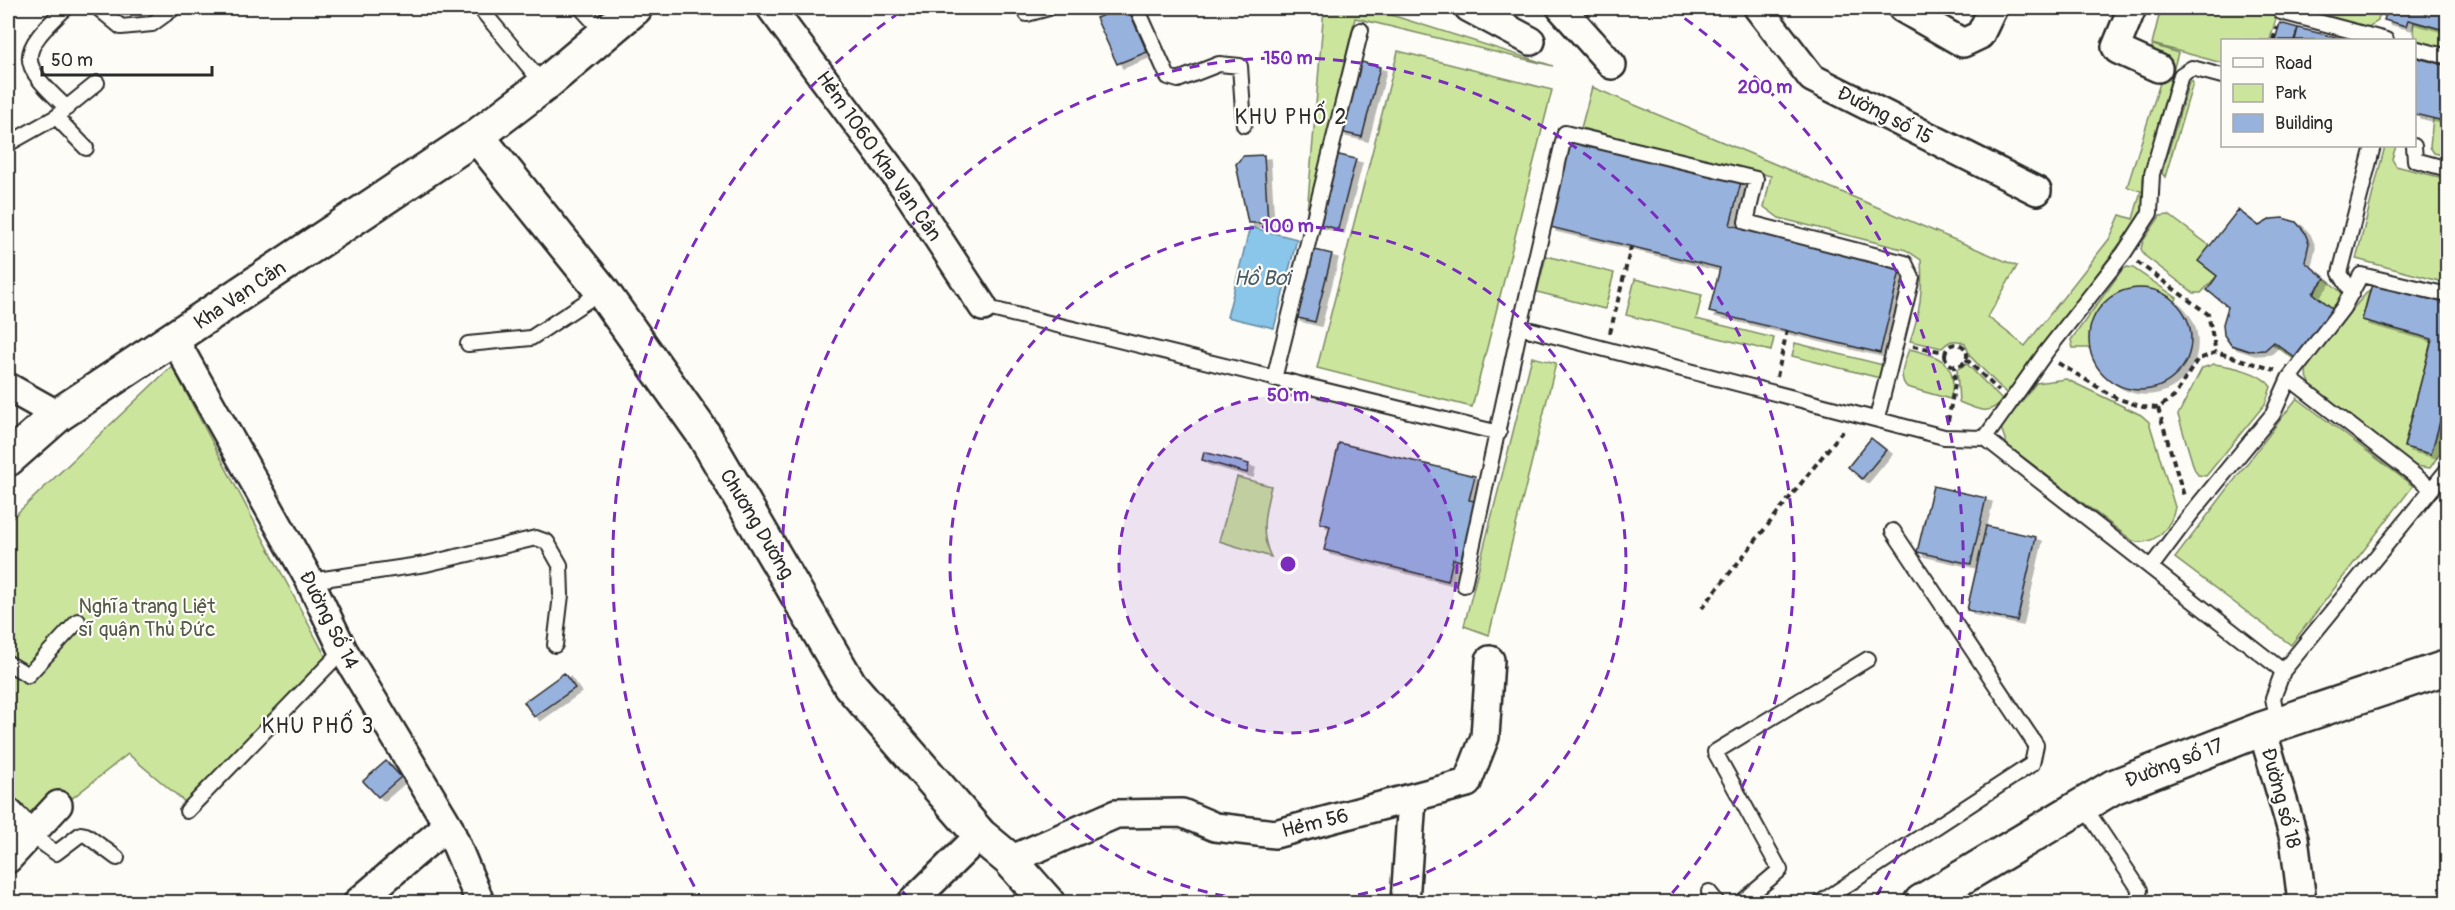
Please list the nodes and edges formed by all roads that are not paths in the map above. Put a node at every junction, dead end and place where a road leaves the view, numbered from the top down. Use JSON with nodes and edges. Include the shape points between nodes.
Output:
{"nodes":[{"id":1,"x":66,"y":8,"type":"edge"},
{"id":2,"x":98,"y":8,"type":"edge"},
{"id":3,"x":174,"y":8,"type":"edge"},
{"id":4,"x":480,"y":8,"type":"edge"},
{"id":5,"x":581,"y":8,"type":"edge"},
{"id":6,"x":634,"y":8,"type":"edge"},
{"id":7,"x":771,"y":8,"type":"edge"},
{"id":8,"x":1025,"y":8,"type":"edge"},
{"id":9,"x":1048,"y":8,"type":"edge"},
{"id":10,"x":1137,"y":8,"type":"edge"},
{"id":11,"x":1469,"y":8,"type":"edge"},
{"id":12,"x":1561,"y":8,"type":"edge"},
{"id":13,"x":1902,"y":8,"type":"edge"},
{"id":14,"x":1993,"y":8,"type":"edge"},
{"id":15,"x":2132,"y":8,"type":"edge"},
{"id":16,"x":1771,"y":12,"type":"edge"},
{"id":17,"x":2281,"y":12,"type":"dead end"},
{"id":18,"x":1361,"y":30,"type":"dead end"},
{"id":19,"x":605,"y":34,"type":"junction"},
{"id":20,"x":2382,"y":39,"type":"edge"},
{"id":21,"x":1531,"y":41,"type":"dead end"},
{"id":22,"x":2416,"y":48,"type":"edge"},
{"id":23,"x":2448,"y":57,"type":"edge"},
{"id":24,"x":1612,"y":65,"type":"dead end"},
{"id":25,"x":2158,"y":68,"type":"dead end"},
{"id":26,"x":2221,"y":75,"type":"edge"},
{"id":27,"x":97,"y":83,"type":"dead end"},
{"id":28,"x":544,"y":85,"type":"junction"},
{"id":29,"x":62,"y":112,"type":"junction"},
{"id":30,"x":1244,"y":125,"type":"dead end"},
{"id":31,"x":477,"y":136,"type":"junction"},
{"id":32,"x":8,"y":144,"type":"edge"},
{"id":33,"x":2373,"y":147,"type":"edge"},
{"id":34,"x":2414,"y":147,"type":"edge"},
{"id":35,"x":86,"y":148,"type":"dead end"},
{"id":36,"x":2448,"y":169,"type":"edge"},
{"id":37,"x":2037,"y":191,"type":"dead end"},
{"id":38,"x":602,"y":291,"type":"junction"},
{"id":39,"x":2352,"y":293,"type":"junction"},
{"id":40,"x":2448,"y":295,"type":"edge"},
{"id":41,"x":983,"y":307,"type":"joint"},
{"id":42,"x":1520,"y":327,"type":"junction"},
{"id":43,"x":174,"y":339,"type":"junction"},
{"id":44,"x":468,"y":344,"type":"dead end"},
{"id":45,"x":2289,"y":378,"type":"junction"},
{"id":46,"x":1274,"y":379,"type":"junction"},
{"id":47,"x":8,"y":387,"type":"edge"},
{"id":48,"x":58,"y":415,"type":"junction"},
{"id":49,"x":1877,"y":418,"type":"junction"},
{"id":50,"x":1499,"y":433,"type":"junction"},
{"id":51,"x":1985,"y":438,"type":"junction"},
{"id":52,"x":8,"y":459,"type":"edge"},
{"id":53,"x":2448,"y":469,"type":"edge"},
{"id":54,"x":2431,"y":488,"type":"junction"},
{"id":55,"x":1893,"y":531,"type":"dead end"},
{"id":56,"x":2151,"y":567,"type":"junction"},
{"id":57,"x":310,"y":581,"type":"junction"},
{"id":58,"x":1464,"y":585,"type":"dead end"},
{"id":59,"x":78,"y":621,"type":"dead end"},
{"id":60,"x":555,"y":645,"type":"dead end"},
{"id":61,"x":343,"y":650,"type":"junction"},
{"id":62,"x":1868,"y":659,"type":"dead end"},
{"id":63,"x":1490,"y":660,"type":"dead end"},
{"id":64,"x":8,"y":663,"type":"edge"},
{"id":65,"x":2448,"y":667,"type":"edge"},
{"id":66,"x":2283,"y":671,"type":"junction"},
{"id":67,"x":2270,"y":726,"type":"junction"},
{"id":68,"x":1412,"y":798,"type":"junction"},
{"id":69,"x":58,"y":805,"type":"dead end"},
{"id":70,"x":2083,"y":805,"type":"junction"},
{"id":71,"x":187,"y":811,"type":"dead end"},
{"id":72,"x":8,"y":812,"type":"edge"},
{"id":73,"x":448,"y":825,"type":"junction"},
{"id":74,"x":30,"y":834,"type":"junction"},
{"id":75,"x":980,"y":835,"type":"junction"},
{"id":76,"x":117,"y":858,"type":"dead end"},
{"id":77,"x":8,"y":859,"type":"edge"},
{"id":78,"x":1010,"y":861,"type":"junction"},
{"id":79,"x":1040,"y":900,"type":"edge"},
{"id":80,"x":358,"y":903,"type":"edge"},
{"id":81,"x":480,"y":903,"type":"edge"},
{"id":82,"x":912,"y":903,"type":"edge"},
{"id":83,"x":1405,"y":903,"type":"edge"},
{"id":84,"x":1742,"y":903,"type":"edge"},
{"id":85,"x":1821,"y":903,"type":"edge"},
{"id":86,"x":1921,"y":903,"type":"edge"},
{"id":87,"x":2136,"y":903,"type":"edge"},
{"id":88,"x":2302,"y":903,"type":"edge"}],
"edges":[{"from":1,"to":29,"type":"lane","via":[[38,35],[30,54],[35,76]]},
{"from":2,"to":3,"type":"lane","via":[[121,27],[152,24]]},
{"from":4,"to":28,"type":"lane"},
{"from":5,"to":19,"type":"lane"},
{"from":6,"to":19,"type":"street"},
{"from":7,"to":41,"type":"street","name":"Hẻm 1060 Kha Vạn Cân","via":[[905,188]]},
{"from":8,"to":9,"type":"lane","via":[[1027,14]]},
{"from":10,"to":30,"type":"lane","via":[[1168,77],[1178,80],[1219,64],[1240,66]]},
{"from":11,"to":21,"type":"street"},
{"from":12,"to":24,"type":"street"},
{"from":13,"to":14,"type":"street","via":[[1963,43],[1980,35]]},
{"from":15,"to":25,"type":"street","via":[[2116,47]]},
{"from":16,"to":37,"type":"street","name":"Đường số 15","via":[[1812,78]]},
{"from":17,"to":20,"type":"lane"},
{"from":18,"to":46,"type":"lane"},
{"from":19,"to":28,"type":"street"},
{"from":22,"to":23,"type":"lane"},
{"from":26,"to":51,"type":"lane","via":[[2192,68],[2181,75],[2152,174],[2150,213]]},
{"from":27,"to":29,"type":"lane"},
{"from":28,"to":31,"type":"street","name":"Kha Vạn Cân"},
{"from":29,"to":32,"type":"lane"},
{"from":29,"to":35,"type":"lane"},
{"from":31,"to":38,"type":"street","name":"Chương Dương"},
{"from":31,"to":43,"type":"street","name":"Kha Vạn Cân"},
{"from":33,"to":39,"type":"lane","via":[[2340,273]]},
{"from":34,"to":36,"type":"lane","via":[[2415,160]]},
{"from":38,"to":44,"type":"lane","via":[[531,338]]},
{"from":38,"to":75,"type":"street","name":"Chương Dương","via":[[704,435],[850,685]]},
{"from":39,"to":40,"type":"lane","via":[[2361,275]]},
{"from":39,"to":45,"type":"lane"},
{"from":41,"to":46,"type":"lane"},
{"from":42,"to":49,"type":"lane"},
{"from":42,"to":49,"type":"lane","via":[[1565,133],[1755,179],[1746,222],[1905,263],[1912,278]]},
{"from":42,"to":50,"type":"lane"},
{"from":43,"to":48,"type":"street","name":"Kha Vạn Cân"},
{"from":43,"to":57,"type":"street","name":"Đường Số 14"},
{"from":45,"to":54,"type":"lane"},
{"from":45,"to":56,"type":"lane","via":[[2273,414]]},
{"from":46,"to":50,"type":"lane"},
{"from":47,"to":48,"type":"street"},
{"from":48,"to":52,"type":"street","name":"Kha Vạn Cân"},
{"from":49,"to":51,"type":"lane","via":[[1944,437]]},
{"from":50,"to":58,"type":"lane"},
{"from":51,"to":56,"type":"lane"},
{"from":53,"to":54,"type":"lane"},
{"from":54,"to":66,"type":"lane"},
{"from":55,"to":85,"type":"lane","via":[[2036,745],[2032,764]]},
{"from":56,"to":66,"type":"lane"},
{"from":57,"to":60,"type":"lane","via":[[426,564],[536,538],[547,542],[560,565]]},
{"from":57,"to":61,"type":"street","name":"Đường Số 14"},
{"from":59,"to":64,"type":"lane","via":[[28,675]]},
{"from":61,"to":71,"type":"lane"},
{"from":61,"to":73,"type":"street","name":"Đường Số 14"},
{"from":62,"to":84,"type":"lane","via":[[1715,752],[1780,870]]},
{"from":63,"to":68,"type":"street","name":"Hẻm 56","via":[[1485,736],[1467,783]]},
{"from":65,"to":67,"type":"street","name":"Đường số 17"},
{"from":66,"to":67,"type":"lane","via":[[2273,698]]},
{"from":67,"to":70,"type":"street","name":"Đường số 17","via":[[2113,787]]},
{"from":67,"to":88,"type":"street","name":"Đường số 18","via":[[2295,838]]},
{"from":68,"to":78,"type":"street","name":"Hẻm 56","via":[[1275,834],[1215,827],[1182,813],[1116,814]]},
{"from":68,"to":83,"type":"street"},
{"from":69,"to":74,"type":"street"},
{"from":70,"to":86,"type":"street","name":"Đường số 17"},
{"from":70,"to":87,"type":"lane","via":[[2140,890]]},
{"from":72,"to":74,"type":"street"},
{"from":73,"to":80,"type":"street"},
{"from":73,"to":81,"type":"street","name":"Đường Số 14"},
{"from":74,"to":76,"type":"lane","via":[[56,853],[78,836],[86,835]]},
{"from":74,"to":77,"type":"street"},
{"from":75,"to":78,"type":"street","name":"Chương Dương"},
{"from":75,"to":82,"type":"street"},
{"from":78,"to":79,"type":"street","name":"Chương Dương"}]}
